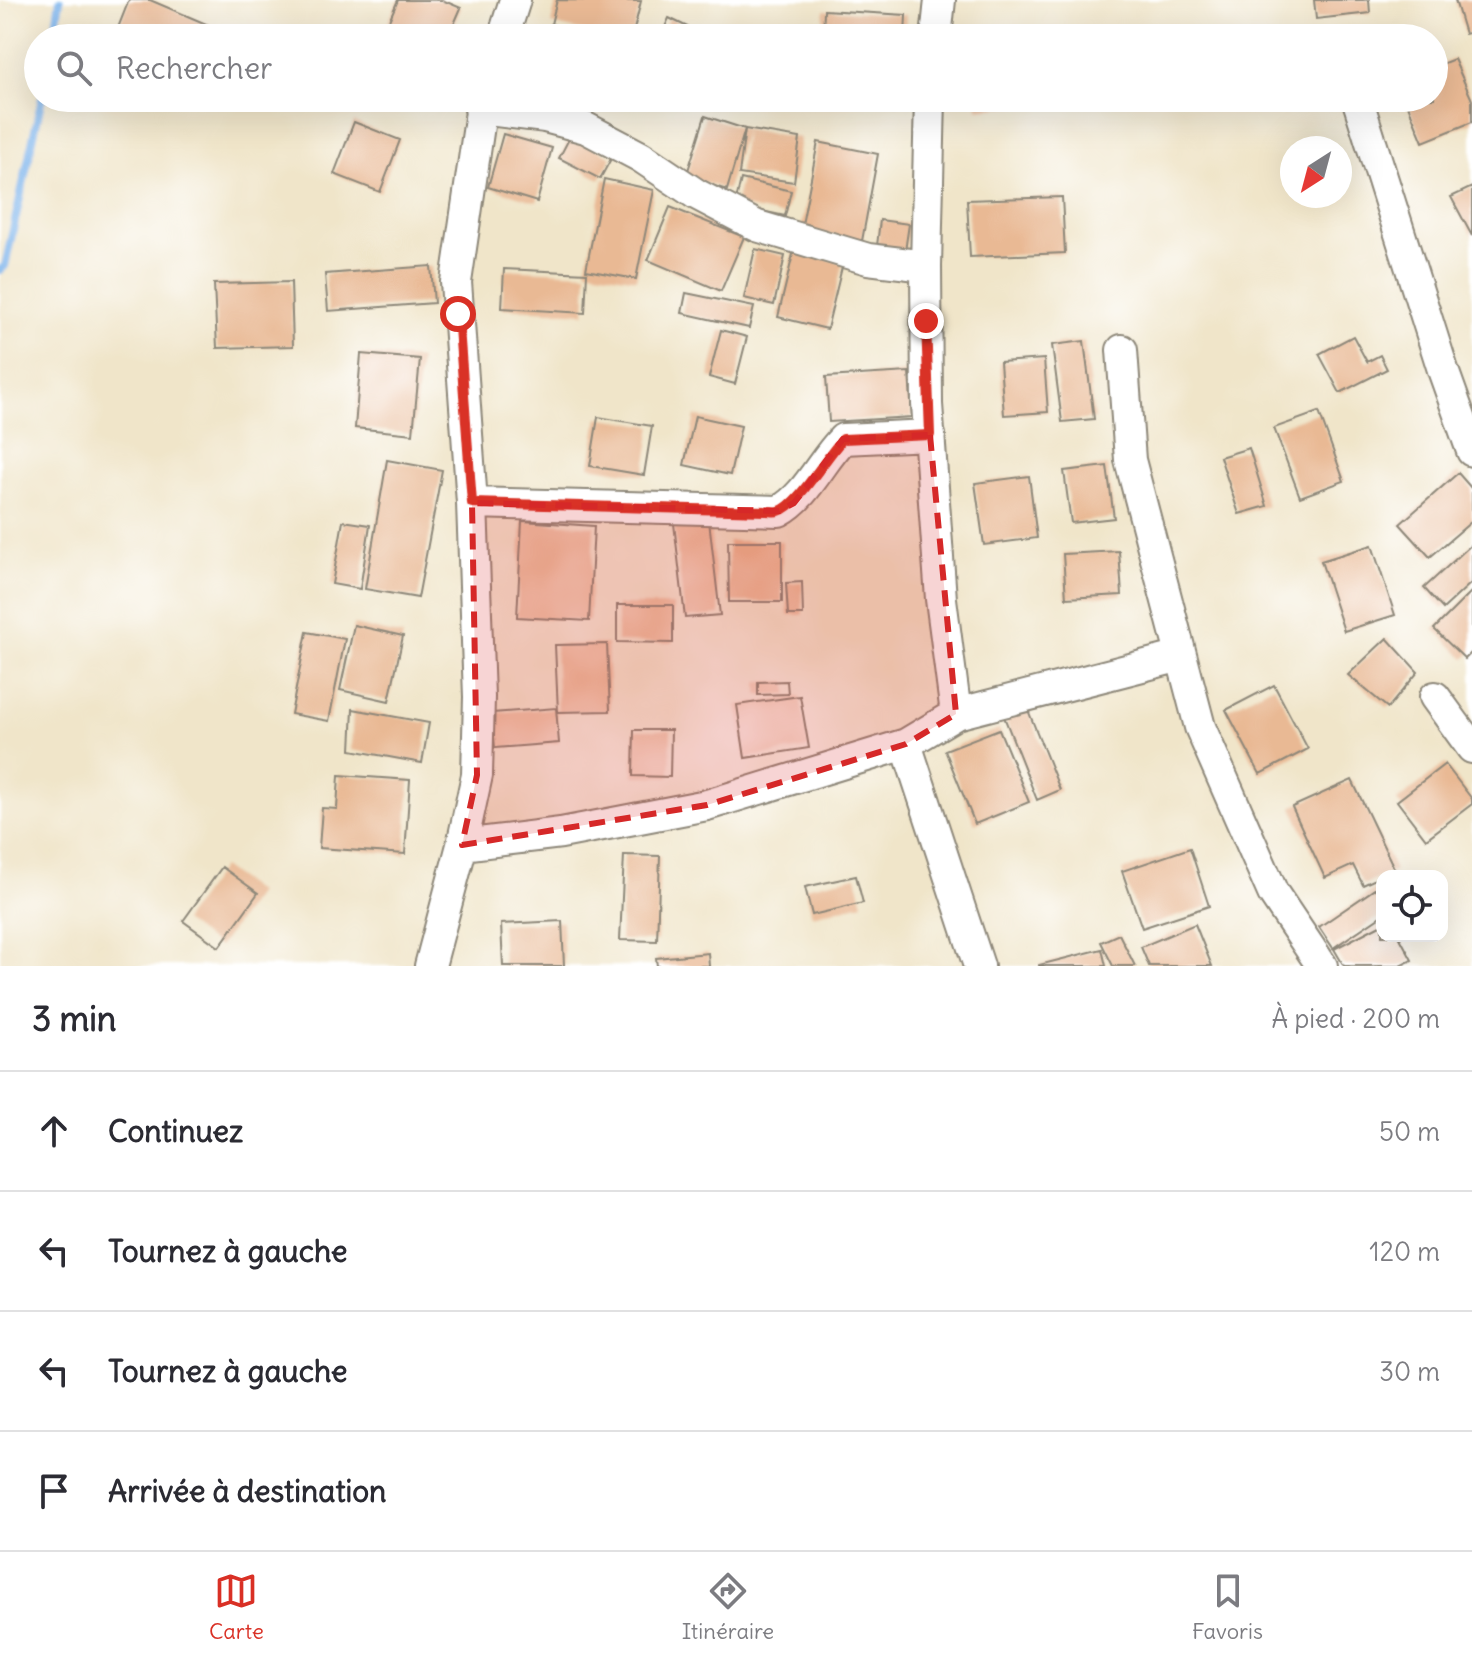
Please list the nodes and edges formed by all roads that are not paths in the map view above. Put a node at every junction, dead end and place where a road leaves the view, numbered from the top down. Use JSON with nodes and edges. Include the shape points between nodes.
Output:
{"nodes":[{"id":1,"x":515,"y":0,"type":"edge"},
{"id":2,"x":940,"y":0,"type":"edge"},
{"id":3,"x":507,"y":24,"type":"edge"},
{"id":4,"x":937,"y":24,"type":"edge"},
{"id":5,"x":480,"y":112,"type":"edge"},
{"id":6,"x":522,"y":112,"type":"edge"},
{"id":7,"x":930,"y":112,"type":"edge"},
{"id":8,"x":1361,"y":112,"type":"edge"},
{"id":9,"x":926,"y":266,"type":"junction"},
{"id":10,"x":1122,"y":350,"type":"dead end"},
{"id":11,"x":930,"y":435,"type":"junction"},
{"id":12,"x":1472,"y":451,"type":"edge"},
{"id":13,"x":472,"y":503,"type":"junction"},
{"id":14,"x":1181,"y":656,"type":"junction"},
{"id":15,"x":1435,"y":697,"type":"dead end"},
{"id":16,"x":956,"y":714,"type":"junction"},
{"id":17,"x":906,"y":744,"type":"junction"},
{"id":18,"x":1472,"y":748,"type":"edge"},
{"id":19,"x":462,"y":845,"type":"junction"},
{"id":20,"x":430,"y":966,"type":"edge"},
{"id":21,"x":979,"y":966,"type":"edge"},
{"id":22,"x":1322,"y":966,"type":"edge"}],
"edges":[{"from":1,"to":3,"type":"street"},
{"from":2,"to":4,"type":"street"},
{"from":5,"to":13,"type":"street","via":[[456,282]]},
{"from":6,"to":9,"type":"street","via":[[586,128],[757,226],[868,259]]},
{"from":7,"to":9,"type":"street"},
{"from":8,"to":12,"type":"street"},
{"from":9,"to":11,"type":"street"},
{"from":10,"to":14,"type":"street","via":[[1130,460]]},
{"from":11,"to":13,"type":"street","via":[[843,439],[794,503],[779,511]]},
{"from":11,"to":16,"type":"street","via":[[941,599]]},
{"from":13,"to":19,"type":"street","via":[[477,775]]},
{"from":14,"to":16,"type":"street"},
{"from":14,"to":22,"type":"street","via":[[1200,727],[1273,893]]},
{"from":15,"to":18,"type":"street"},
{"from":16,"to":17,"type":"street"},
{"from":17,"to":19,"type":"street","via":[[707,805],[561,833]]},
{"from":17,"to":21,"type":"street"},
{"from":19,"to":20,"type":"street"}]}
